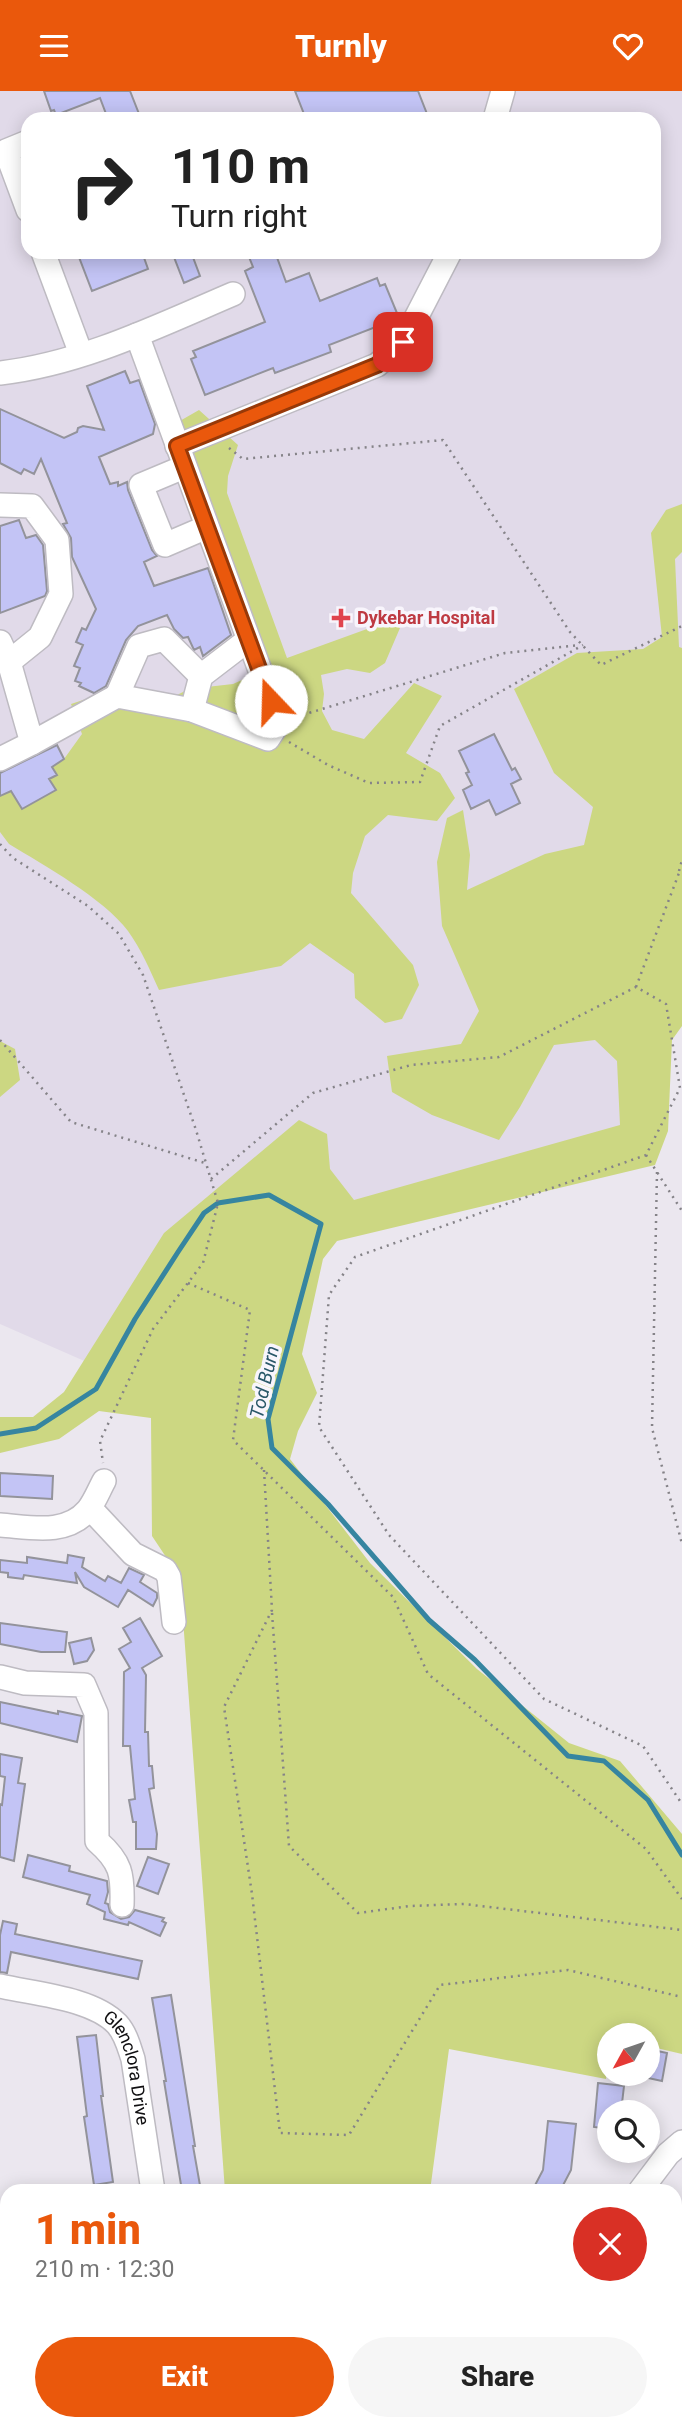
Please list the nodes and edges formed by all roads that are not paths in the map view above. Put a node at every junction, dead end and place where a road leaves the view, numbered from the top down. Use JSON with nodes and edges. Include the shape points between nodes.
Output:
{"nodes":[{"id":1,"x":503,"y":91,"type":"edge"},
{"id":2,"x":497,"y":112,"type":"edge"},
{"id":3,"x":21,"y":145,"type":"edge"},
{"id":4,"x":21,"y":186,"type":"edge"},
{"id":5,"x":46,"y":259,"type":"edge"},
{"id":6,"x":446,"y":259,"type":"edge"},
{"id":7,"x":233,"y":294,"type":"dead end"},
{"id":8,"x":136,"y":335,"type":"junction"},
{"id":9,"x":81,"y":354,"type":"junction"},
{"id":10,"x":0,"y":373,"type":"edge"},
{"id":11,"x":181,"y":456,"type":"junction"},
{"id":12,"x":0,"y":505,"type":"edge"},
{"id":13,"x":207,"y":527,"type":"junction"},
{"id":14,"x":248,"y":640,"type":"junction"},
{"id":15,"x":4,"y":652,"type":"edge"},
{"id":16,"x":201,"y":676,"type":"junction"},
{"id":17,"x":117,"y":696,"type":"junction"},
{"id":18,"x":192,"y":710,"type":"junction"},
{"id":19,"x":32,"y":743,"type":"junction"},
{"id":20,"x":0,"y":759,"type":"edge"},
{"id":21,"x":104,"y":1481,"type":"road end"},
{"id":22,"x":90,"y":1508,"type":"junction"},
{"id":23,"x":0,"y":1525,"type":"edge"},
{"id":24,"x":174,"y":1622,"type":"dead end"},
{"id":25,"x":0,"y":1677,"type":"edge"},
{"id":26,"x":122,"y":1905,"type":"dead end"},
{"id":27,"x":0,"y":1986,"type":"edge"},
{"id":28,"x":682,"y":2142,"type":"edge"},
{"id":29,"x":152,"y":2184,"type":"edge"},
{"id":30,"x":645,"y":2184,"type":"edge"}],
"edges":[{"from":1,"to":2,"type":"street"},
{"from":3,"to":4,"type":"street","via":[[6,151]]},
{"from":5,"to":9,"type":"street"},
{"from":6,"to":11,"type":"street","via":[[403,342],[377,365],[208,433]]},
{"from":7,"to":8,"type":"street"},
{"from":8,"to":9,"type":"street"},
{"from":8,"to":11,"type":"street"},
{"from":9,"to":10,"type":"street","via":[[31,370]]},
{"from":11,"to":13,"type":"street"},
{"from":11,"to":13,"type":"street","via":[[141,485],[165,545]]},
{"from":12,"to":15,"type":"street","via":[[32,506],[57,540],[61,594],[40,637]]},
{"from":13,"to":14,"type":"street"},
{"from":14,"to":16,"type":"street"},
{"from":14,"to":18,"type":"street","via":[[276,727],[268,739]]},
{"from":15,"to":19,"type":"street"},
{"from":16,"to":17,"type":"street","via":[[164,639],[139,646]]},
{"from":16,"to":18,"type":"street"},
{"from":17,"to":18,"type":"street"},
{"from":17,"to":19,"type":"street"},
{"from":19,"to":20,"type":"street"},
{"from":21,"to":22,"type":"street"},
{"from":22,"to":23,"type":"street","via":[[63,1526]]},
{"from":22,"to":24,"type":"street","via":[[133,1555],[165,1570]]},
{"from":25,"to":26,"type":"street","via":[[26,1683],[84,1685],[96,1713],[97,1841],[119,1866]]},
{"from":27,"to":29,"type":"street","name":"Glenclora Drive","via":[[92,2007],[119,2026],[133,2059]]},
{"from":28,"to":30,"type":"street"}]}
